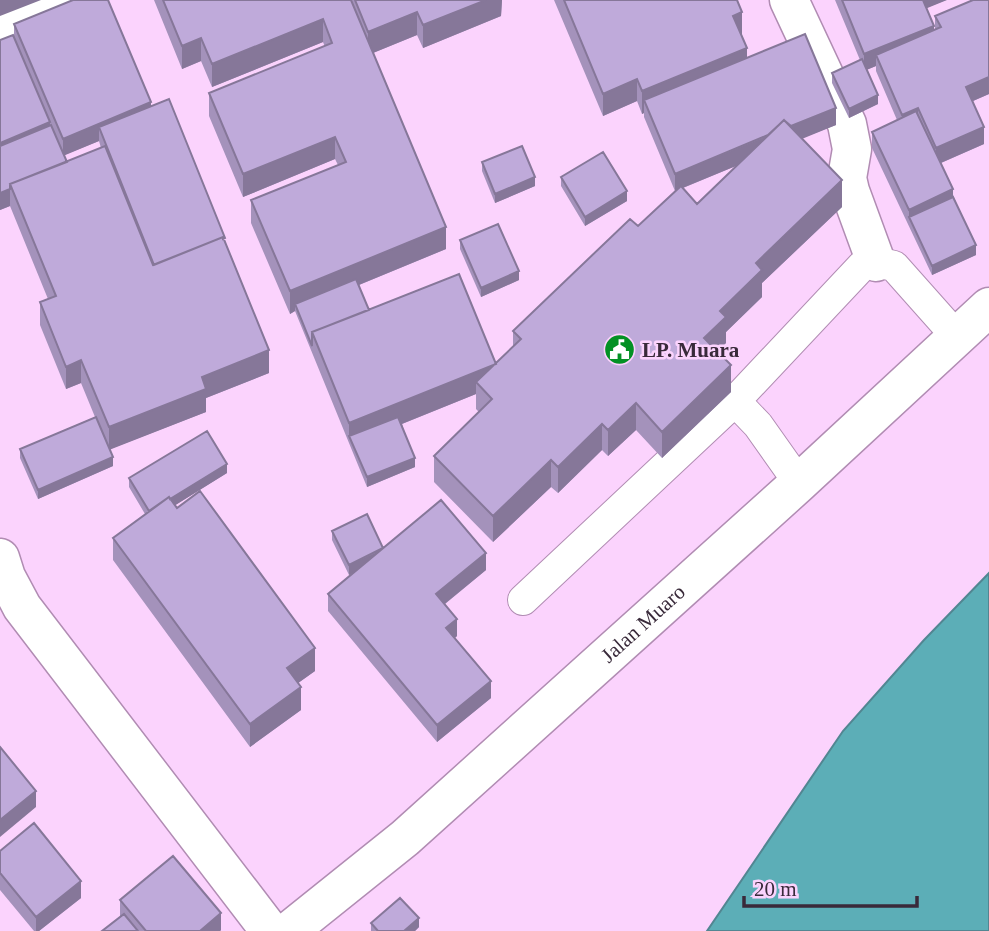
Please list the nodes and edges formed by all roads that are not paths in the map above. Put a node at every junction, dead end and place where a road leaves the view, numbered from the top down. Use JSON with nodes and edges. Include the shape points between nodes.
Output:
{"nodes":[{"id":1,"x":79,"y":0,"type":"edge"},
{"id":2,"x":789,"y":0,"type":"edge"},
{"id":3,"x":0,"y":32,"type":"edge"},
{"id":4,"x":876,"y":262,"type":"junction"},
{"id":5,"x":989,"y":307,"type":"edge"},
{"id":6,"x":958,"y":338,"type":"junction"},
{"id":7,"x":734,"y":401,"type":"junction"},
{"id":8,"x":799,"y":483,"type":"junction"},
{"id":9,"x":0,"y":558,"type":"edge"},
{"id":10,"x":523,"y":600,"type":"dead end"},
{"id":11,"x":11,"y":615,"type":"edge"},
{"id":12,"x":270,"y":931,"type":"edge"},
{"id":13,"x":289,"y":931,"type":"edge"}],
"edges":[{"from":1,"to":3,"type":"main road"},
{"from":2,"to":4,"type":"main road","via":[[849,131],[852,149],[847,178]]},
{"from":4,"to":6,"type":"lane","via":[[894,266]]},
{"from":4,"to":7,"type":"lane","via":[[862,266]]},
{"from":5,"to":6,"type":"main road","name":"Jalan Muaro"},
{"from":6,"to":8,"type":"main road","name":"Jalan Muaro"},
{"from":7,"to":8,"type":"lane","via":[[758,425]]},
{"from":7,"to":10,"type":"lane"},
{"from":8,"to":13,"type":"main road","name":"Jalan Muaro","via":[[405,838]]},
{"from":9,"to":11,"type":"main road"},
{"from":11,"to":12,"type":"main road"}]}
